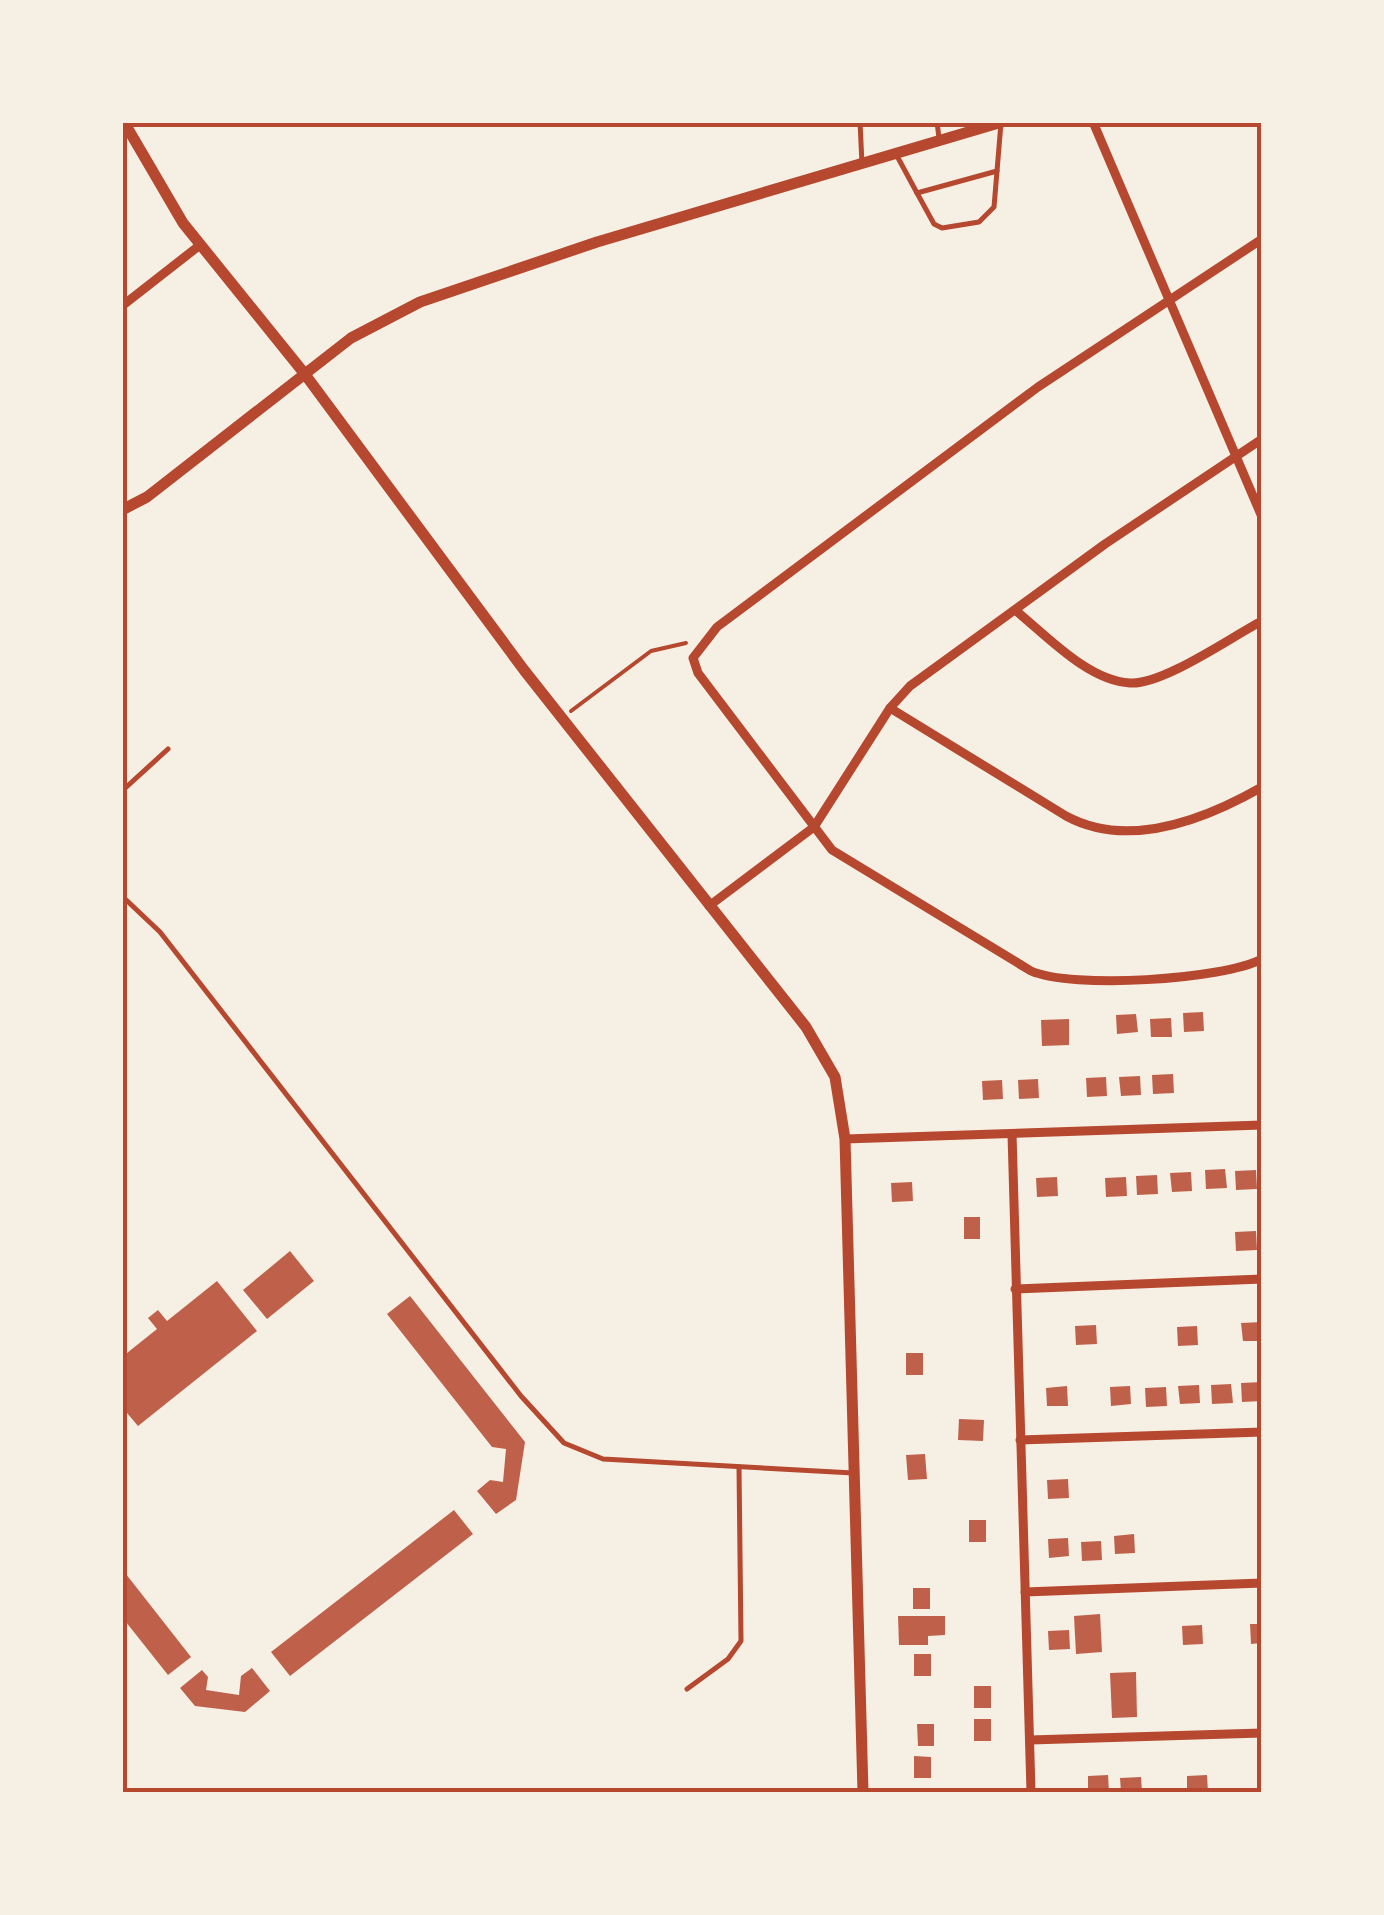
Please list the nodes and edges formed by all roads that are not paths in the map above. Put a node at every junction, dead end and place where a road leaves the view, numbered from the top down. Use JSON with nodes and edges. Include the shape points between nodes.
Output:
{"nodes":[{"id":1,"x":124,"y":122,"type":"edge"},
{"id":2,"x":860,"y":122,"type":"edge"},
{"id":3,"x":937,"y":122,"type":"edge"},
{"id":4,"x":1093,"y":122,"type":"edge"},
{"id":5,"x":1001,"y":123,"type":"edge"},
{"id":6,"x":940,"y":141,"type":"junction"},
{"id":7,"x":896,"y":154,"type":"junction"},
{"id":8,"x":862,"y":164,"type":"junction"},
{"id":9,"x":998,"y":170,"type":"junction"},
{"id":10,"x":917,"y":193,"type":"junction"},
{"id":11,"x":1262,"y":239,"type":"edge"},
{"id":12,"x":200,"y":245,"type":"junction"},
{"id":13,"x":1171,"y":297,"type":"junction"},
{"id":14,"x":122,"y":306,"type":"edge"},
{"id":15,"x":304,"y":372,"type":"junction"},
{"id":16,"x":1262,"y":438,"type":"edge"},
{"id":17,"x":1234,"y":454,"type":"junction"},
{"id":18,"x":122,"y":510,"type":"edge"},
{"id":19,"x":1262,"y":517,"type":"edge"},
{"id":20,"x":1014,"y":610,"type":"junction"},
{"id":21,"x":1262,"y":621,"type":"edge"},
{"id":22,"x":890,"y":708,"type":"junction"},
{"id":23,"x":168,"y":749,"type":"dead end"},
{"id":24,"x":1262,"y":787,"type":"edge"},
{"id":25,"x":122,"y":791,"type":"edge"},
{"id":26,"x":814,"y":827,"type":"junction"},
{"id":27,"x":122,"y":896,"type":"edge"},
{"id":28,"x":708,"y":906,"type":"junction"},
{"id":29,"x":1262,"y":959,"type":"edge"},
{"id":30,"x":1262,"y":1126,"type":"edge"},
{"id":31,"x":1012,"y":1134,"type":"junction"},
{"id":32,"x":846,"y":1139,"type":"junction"},
{"id":33,"x":1262,"y":1279,"type":"edge"},
{"id":34,"x":1015,"y":1289,"type":"junction"},
{"id":35,"x":1262,"y":1432,"type":"edge"},
{"id":36,"x":1020,"y":1440,"type":"junction"},
{"id":37,"x":739,"y":1467,"type":"junction"},
{"id":38,"x":854,"y":1473,"type":"junction"},
{"id":39,"x":1262,"y":1583,"type":"edge"},
{"id":40,"x":1025,"y":1592,"type":"junction"},
{"id":41,"x":687,"y":1689,"type":"dead end"},
{"id":42,"x":1262,"y":1733,"type":"edge"},
{"id":43,"x":1030,"y":1740,"type":"junction"},
{"id":44,"x":864,"y":1792,"type":"edge"},
{"id":45,"x":1031,"y":1792,"type":"edge"}],
"edges":[{"from":1,"to":12,"type":"street","via":[[156,184]]},
{"from":2,"to":8,"type":"lane"},
{"from":3,"to":6,"type":"lane"},
{"from":4,"to":13,"type":"street"},
{"from":5,"to":6,"type":"street"},
{"from":5,"to":9,"type":"lane"},
{"from":6,"to":7,"type":"street"},
{"from":7,"to":8,"type":"street"},
{"from":7,"to":10,"type":"lane"},
{"from":8,"to":15,"type":"street","via":[[437,296],[351,338]]},
{"from":9,"to":10,"type":"lane"},
{"from":9,"to":10,"type":"lane","via":[[994,207],[979,222],[942,228]]},
{"from":11,"to":13,"type":"street"},
{"from":12,"to":14,"type":"street"},
{"from":12,"to":15,"type":"street"},
{"from":13,"to":17,"type":"street"},
{"from":13,"to":26,"type":"street","via":[[1038,387],[702,641],[694,654],[698,673]]},
{"from":15,"to":18,"type":"street"},
{"from":15,"to":28,"type":"street"},
{"from":16,"to":17,"type":"street"},
{"from":17,"to":19,"type":"street"},
{"from":17,"to":20,"type":"street"},
{"from":20,"to":21,"type":"street","via":[[1092,669],[1130,683],[1153,679]]},
{"from":20,"to":22,"type":"street"},
{"from":22,"to":24,"type":"street","via":[[1093,826],[1176,825]]},
{"from":22,"to":26,"type":"street"},
{"from":23,"to":25,"type":"lane"},
{"from":26,"to":28,"type":"street"},
{"from":26,"to":29,"type":"street","via":[[843,858],[1052,979],[1203,976]]},
{"from":27,"to":37,"type":"lane","via":[[160,932],[549,1429],[582,1453],[604,1459]]},
{"from":28,"to":32,"type":"street","via":[[826,1057]]},
{"from":30,"to":31,"type":"street"},
{"from":31,"to":32,"type":"street"},
{"from":31,"to":34,"type":"street"},
{"from":32,"to":38,"type":"street"},
{"from":33,"to":34,"type":"street"},
{"from":34,"to":36,"type":"street"},
{"from":35,"to":36,"type":"street"},
{"from":36,"to":40,"type":"street"},
{"from":37,"to":38,"type":"lane"},
{"from":37,"to":41,"type":"lane","via":[[741,1641]]},
{"from":38,"to":44,"type":"street"},
{"from":39,"to":40,"type":"street"},
{"from":40,"to":43,"type":"street"},
{"from":42,"to":43,"type":"street"},
{"from":43,"to":45,"type":"street"}]}
